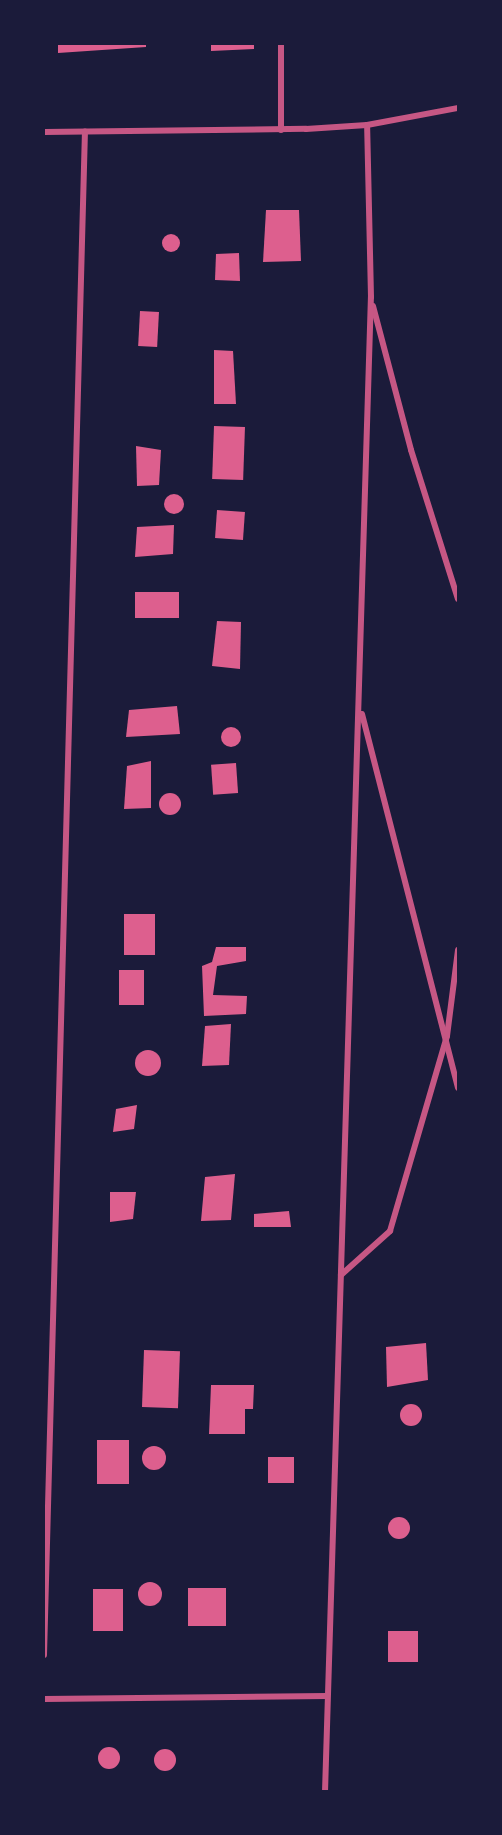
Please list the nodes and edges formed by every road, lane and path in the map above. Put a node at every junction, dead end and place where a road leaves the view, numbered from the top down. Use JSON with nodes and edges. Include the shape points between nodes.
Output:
{"nodes":[{"id":1,"x":281,"y":44,"type":"edge"},
{"id":2,"x":459,"y":108,"type":"edge"},
{"id":3,"x":367,"y":125,"type":"junction"},
{"id":4,"x":281,"y":130,"type":"junction"},
{"id":5,"x":44,"y":132,"type":"edge"},
{"id":6,"x":85,"y":132,"type":"junction"},
{"id":7,"x":371,"y":297,"type":"junction"},
{"id":8,"x":459,"y":599,"type":"edge"},
{"id":9,"x":360,"y":705,"type":"junction"},
{"id":10,"x":459,"y":950,"type":"edge"},
{"id":11,"x":447,"y":1036,"type":"junction"},
{"id":12,"x":459,"y":1088,"type":"edge"},
{"id":13,"x":341,"y":1275,"type":"junction"},
{"id":14,"x":44,"y":1655,"type":"edge"},
{"id":15,"x":327,"y":1696,"type":"junction"},
{"id":16,"x":44,"y":1699,"type":"edge"},
{"id":17,"x":325,"y":1791,"type":"edge"}],
"edges":[{"from":1,"to":4,"type":"street"},
{"from":2,"to":3,"type":"street"},
{"from":3,"to":4,"type":"street"},
{"from":3,"to":7,"type":"street"},
{"from":4,"to":6,"type":"street"},
{"from":5,"to":6,"type":"street"},
{"from":6,"to":14,"type":"street"},
{"from":7,"to":8,"type":"street","via":[[411,450]]},
{"from":7,"to":9,"type":"street"},
{"from":9,"to":11,"type":"street"},
{"from":9,"to":13,"type":"street"},
{"from":10,"to":11,"type":"street"},
{"from":11,"to":12,"type":"street"},
{"from":11,"to":13,"type":"street","via":[[390,1231]]},
{"from":13,"to":15,"type":"street"},
{"from":15,"to":16,"type":"street"},
{"from":15,"to":17,"type":"street"}]}
